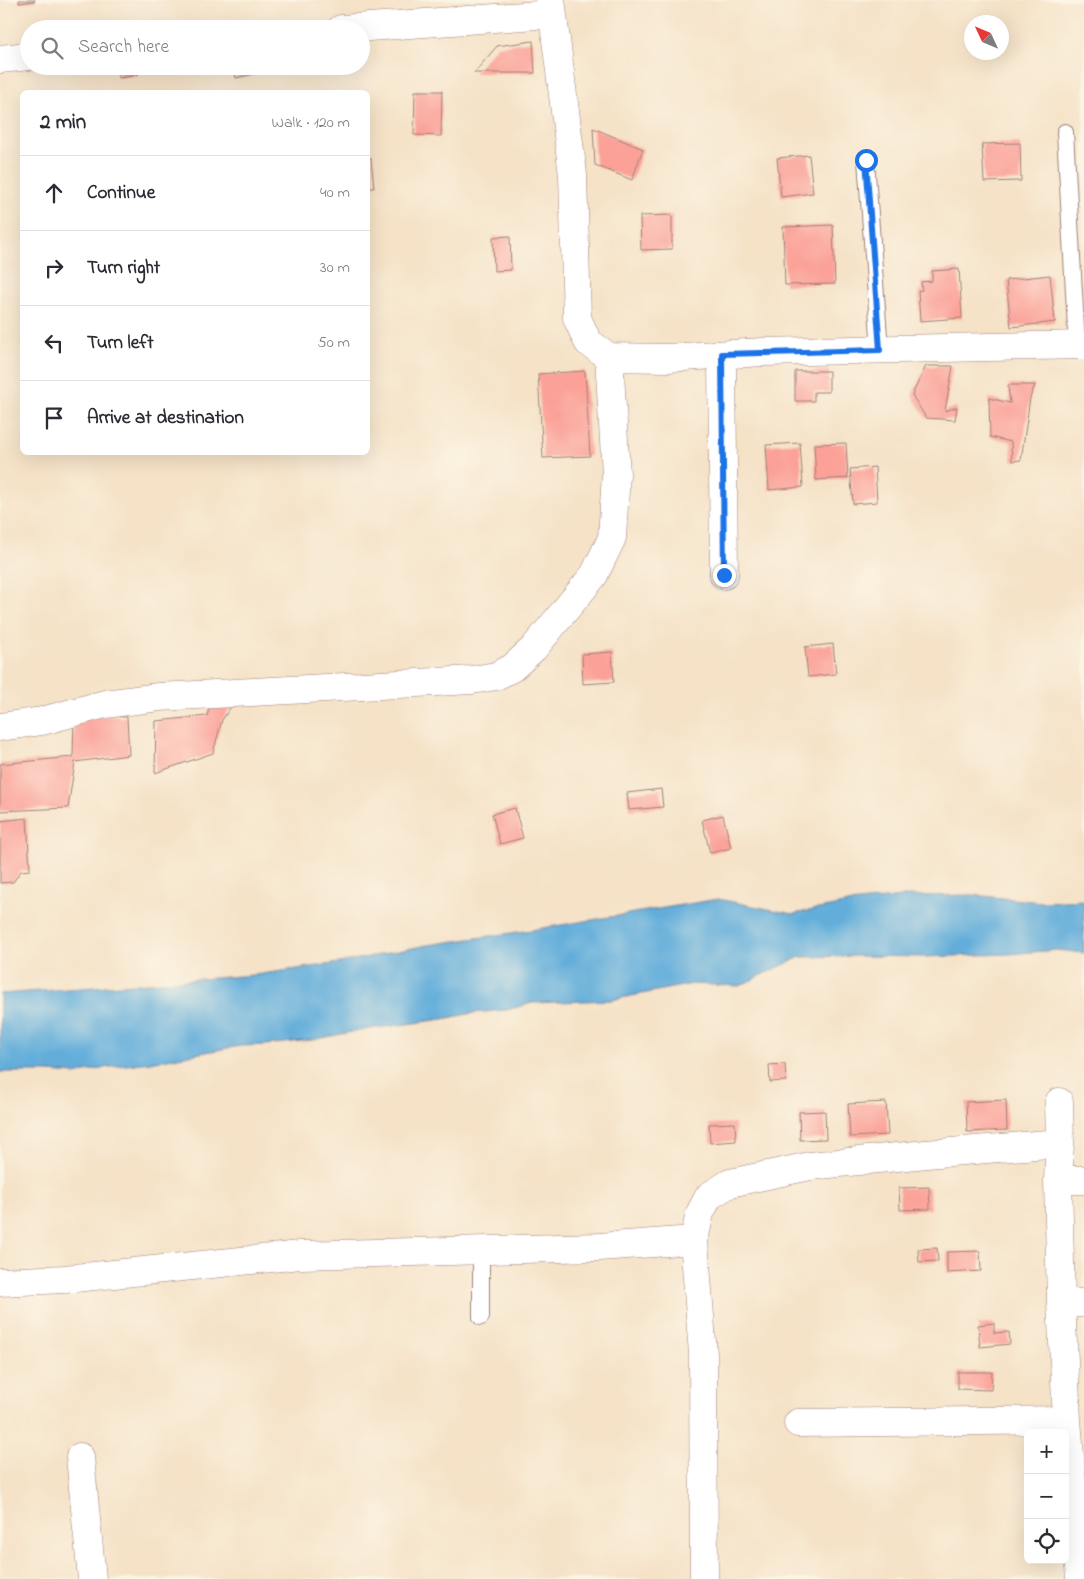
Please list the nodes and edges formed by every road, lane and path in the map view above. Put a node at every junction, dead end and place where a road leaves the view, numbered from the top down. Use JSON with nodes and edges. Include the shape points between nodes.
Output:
{"nodes":[{"id":1,"x":551,"y":7,"type":"edge"},
{"id":2,"x":370,"y":26,"type":"edge"},
{"id":3,"x":20,"y":57,"type":"edge"},
{"id":4,"x":0,"y":58,"type":"edge"},
{"id":5,"x":1065,"y":132,"type":"dead end"},
{"id":6,"x":866,"y":160,"type":"dead end"},
{"id":7,"x":1080,"y":346,"type":"edge"},
{"id":8,"x":880,"y":350,"type":"junction"},
{"id":9,"x":722,"y":354,"type":"junction"},
{"id":10,"x":609,"y":357,"type":"junction"},
{"id":11,"x":724,"y":575,"type":"dead end"},
{"id":12,"x":0,"y":727,"type":"edge"},
{"id":13,"x":1059,"y":1102,"type":"dead end"},
{"id":14,"x":1060,"y":1143,"type":"junction"},
{"id":15,"x":1071,"y":1180,"type":"edge"},
{"id":16,"x":694,"y":1240,"type":"junction"},
{"id":17,"x":481,"y":1250,"type":"junction"},
{"id":18,"x":0,"y":1282,"type":"edge"},
{"id":19,"x":1072,"y":1303,"type":"edge"},
{"id":20,"x":482,"y":1317,"type":"dead end"},
{"id":21,"x":798,"y":1423,"type":"dead end"},
{"id":22,"x":1074,"y":1431,"type":"edge"},
{"id":23,"x":80,"y":1457,"type":"dead end"},
{"id":24,"x":92,"y":1579,"type":"edge"},
{"id":25,"x":704,"y":1579,"type":"edge"},
{"id":26,"x":1080,"y":1579,"type":"edge"}],
"edges":[{"from":1,"to":2,"type":"street"},
{"from":1,"to":10,"type":"street","via":[[572,175],[577,318],[588,342]]},
{"from":3,"to":4,"type":"street"},
{"from":5,"to":7,"type":"lane"},
{"from":6,"to":8,"type":"lane"},
{"from":7,"to":8,"type":"street"},
{"from":8,"to":9,"type":"street"},
{"from":9,"to":10,"type":"street","via":[[667,358]]},
{"from":9,"to":11,"type":"street"},
{"from":10,"to":12,"type":"street","via":[[616,474],[612,538],[594,575],[534,648],[512,668],[496,676],[472,680],[159,697],[105,704],[42,721]]},
{"from":13,"to":14,"type":"street"},
{"from":14,"to":15,"type":"street"},
{"from":14,"to":16,"type":"street","via":[[810,1166],[730,1183],[709,1196],[700,1214]]},
{"from":15,"to":19,"type":"street"},
{"from":16,"to":17,"type":"street","via":[[599,1247]]},
{"from":16,"to":25,"type":"street","via":[[703,1354]]},
{"from":17,"to":18,"type":"street","via":[[300,1255],[65,1279]]},
{"from":17,"to":20,"type":"lane"},
{"from":19,"to":22,"type":"street"},
{"from":21,"to":22,"type":"street"},
{"from":22,"to":26,"type":"street"},
{"from":23,"to":24,"type":"street"}]}
